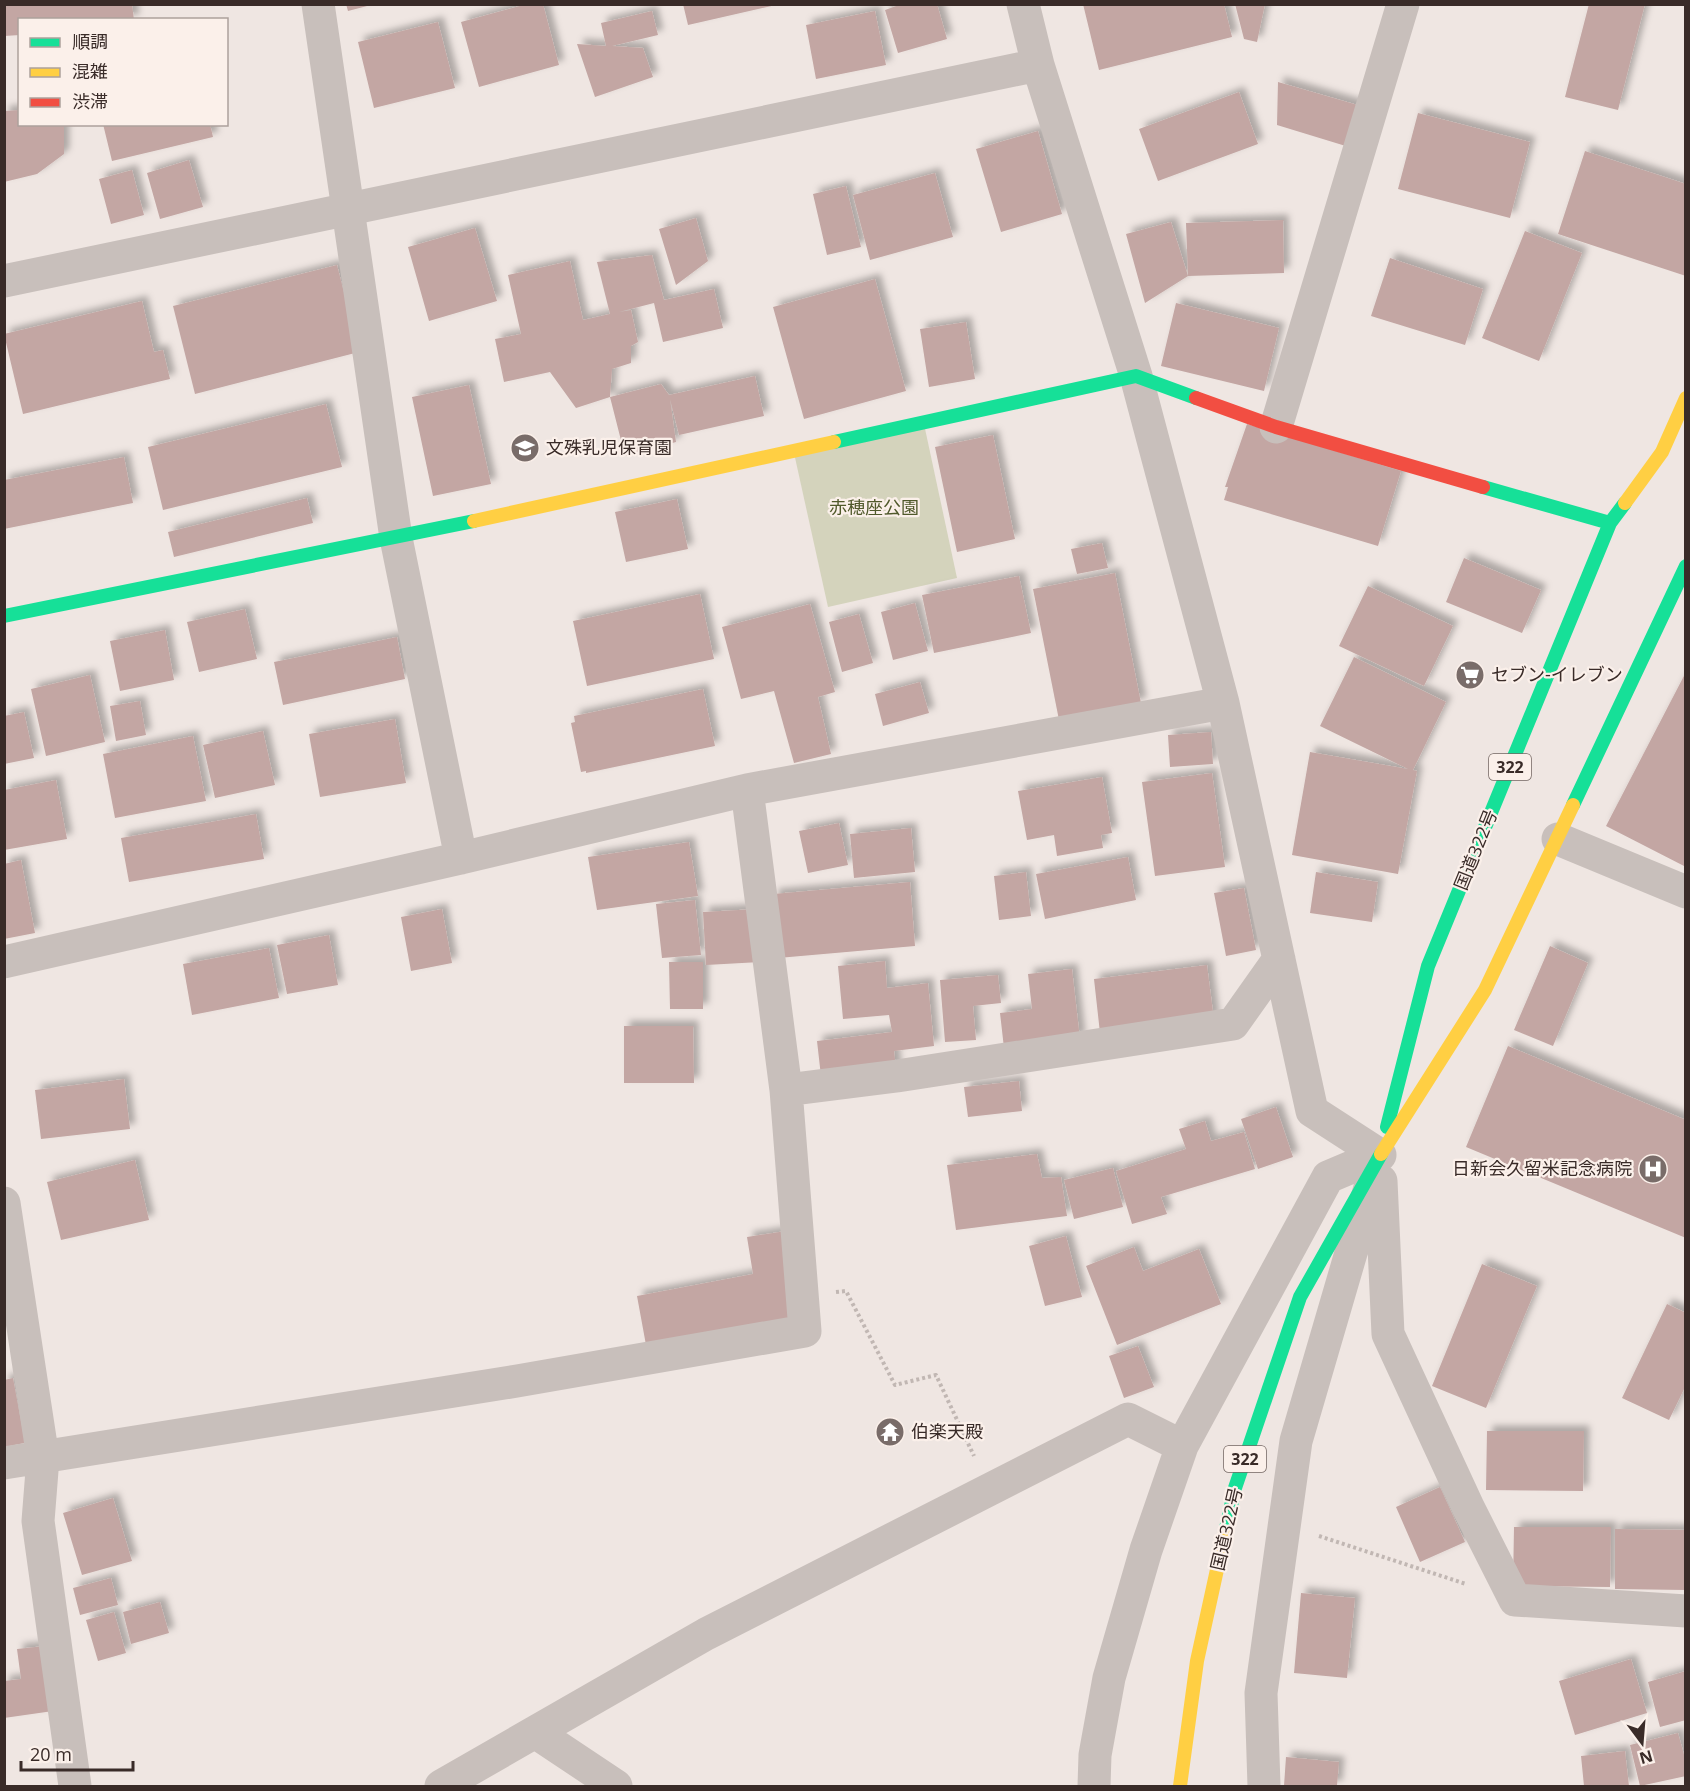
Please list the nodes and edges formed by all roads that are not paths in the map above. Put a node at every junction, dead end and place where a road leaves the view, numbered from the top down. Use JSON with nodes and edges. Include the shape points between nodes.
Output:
{"nodes":[{"id":1,"x":318,"y":4,"type":"edge"},
{"id":2,"x":1023,"y":4,"type":"edge"},
{"id":3,"x":1403,"y":4,"type":"edge"},
{"id":4,"x":1038,"y":65,"type":"junction"},
{"id":5,"x":348,"y":209,"type":"junction"},
{"id":6,"x":4,"y":281,"type":"edge"},
{"id":7,"x":1136,"y":376,"type":"junction"},
{"id":8,"x":1686,"y":398,"type":"edge"},
{"id":9,"x":1276,"y":427,"type":"junction"},
{"id":10,"x":1610,"y":523,"type":"junction"},
{"id":11,"x":396,"y":538,"type":"junction"},
{"id":12,"x":1686,"y":566,"type":"edge"},
{"id":13,"x":4,"y":616,"type":"edge"},
{"id":14,"x":1223,"y":703,"type":"junction"},
{"id":15,"x":747,"y":790,"type":"junction"},
{"id":16,"x":1558,"y":839,"type":"junction"},
{"id":17,"x":462,"y":858,"type":"junction"},
{"id":18,"x":1686,"y":892,"type":"edge"},
{"id":19,"x":1279,"y":959,"type":"junction"},
{"id":20,"x":4,"y":962,"type":"edge"},
{"id":21,"x":786,"y":1090,"type":"junction"},
{"id":22,"x":1380,"y":1155,"type":"junction"},
{"id":23,"x":4,"y":1203,"type":"edge"},
{"id":24,"x":1182,"y":1446,"type":"junction"},
{"id":25,"x":44,"y":1458,"type":"junction"},
{"id":26,"x":4,"y":1464,"type":"edge"},
{"id":27,"x":1686,"y":1611,"type":"edge"},
{"id":28,"x":535,"y":1732,"type":"junction"},
{"id":29,"x":1095,"y":1771,"type":"edge"},
{"id":30,"x":75,"y":1786,"type":"edge"},
{"id":31,"x":441,"y":1786,"type":"edge"},
{"id":32,"x":616,"y":1786,"type":"edge"},
{"id":33,"x":1071,"y":1786,"type":"edge"},
{"id":34,"x":1180,"y":1786,"type":"edge"},
{"id":35,"x":1264,"y":1786,"type":"edge"}],
"edges":[{"from":1,"to":5,"type":"street"},
{"from":2,"to":4,"type":"street"},
{"from":3,"to":9,"type":"street"},
{"from":4,"to":5,"type":"street"},
{"from":4,"to":7,"type":"street"},
{"from":5,"to":6,"type":"street"},
{"from":5,"to":11,"type":"street"},
{"from":7,"to":9,"type":"main road"},
{"from":7,"to":11,"type":"main road"},
{"from":7,"to":14,"type":"street"},
{"from":8,"to":10,"type":"main road","name":"国道322号","number":"322","via":[[1662,452]]},
{"from":9,"to":10,"type":"main road"},
{"from":10,"to":22,"type":"main road","name":"国道322号","number":"322","via":[[1428,966]]},
{"from":11,"to":13,"type":"main road"},
{"from":11,"to":17,"type":"street"},
{"from":12,"to":16,"type":"main road","name":"国道322号","number":"322"},
{"from":14,"to":15,"type":"street"},
{"from":14,"to":19,"type":"street"},
{"from":15,"to":17,"type":"street"},
{"from":15,"to":21,"type":"street"},
{"from":16,"to":18,"type":"street"},
{"from":16,"to":22,"type":"main road","name":"国道322号","number":"322","via":[[1485,990]]},
{"from":17,"to":20,"type":"street"},
{"from":19,"to":21,"type":"street","via":[[1233,1024]]},
{"from":19,"to":22,"type":"street","via":[[1312,1111]]},
{"from":21,"to":25,"type":"street","via":[[805,1331]]},
{"from":22,"to":24,"type":"street","via":[[1328,1177]]},
{"from":22,"to":27,"type":"street","via":[[1388,1334],[1515,1600]]},
{"from":22,"to":34,"type":"main road","name":"国道322号","number":"322","via":[[1300,1297],[1235,1488],[1197,1661]]},
{"from":22,"to":35,"type":"street","via":[[1296,1441],[1261,1693]]},
{"from":23,"to":25,"type":"street"},
{"from":24,"to":28,"type":"street","via":[[1128,1419],[706,1634]]},
{"from":24,"to":29,"type":"street","via":[[1146,1550],[1109,1678]]},
{"from":25,"to":26,"type":"street"},
{"from":25,"to":30,"type":"street","via":[[38,1521]]},
{"from":28,"to":31,"type":"street"},
{"from":28,"to":32,"type":"street"},
{"from":29,"to":33,"type":"street"}]}
